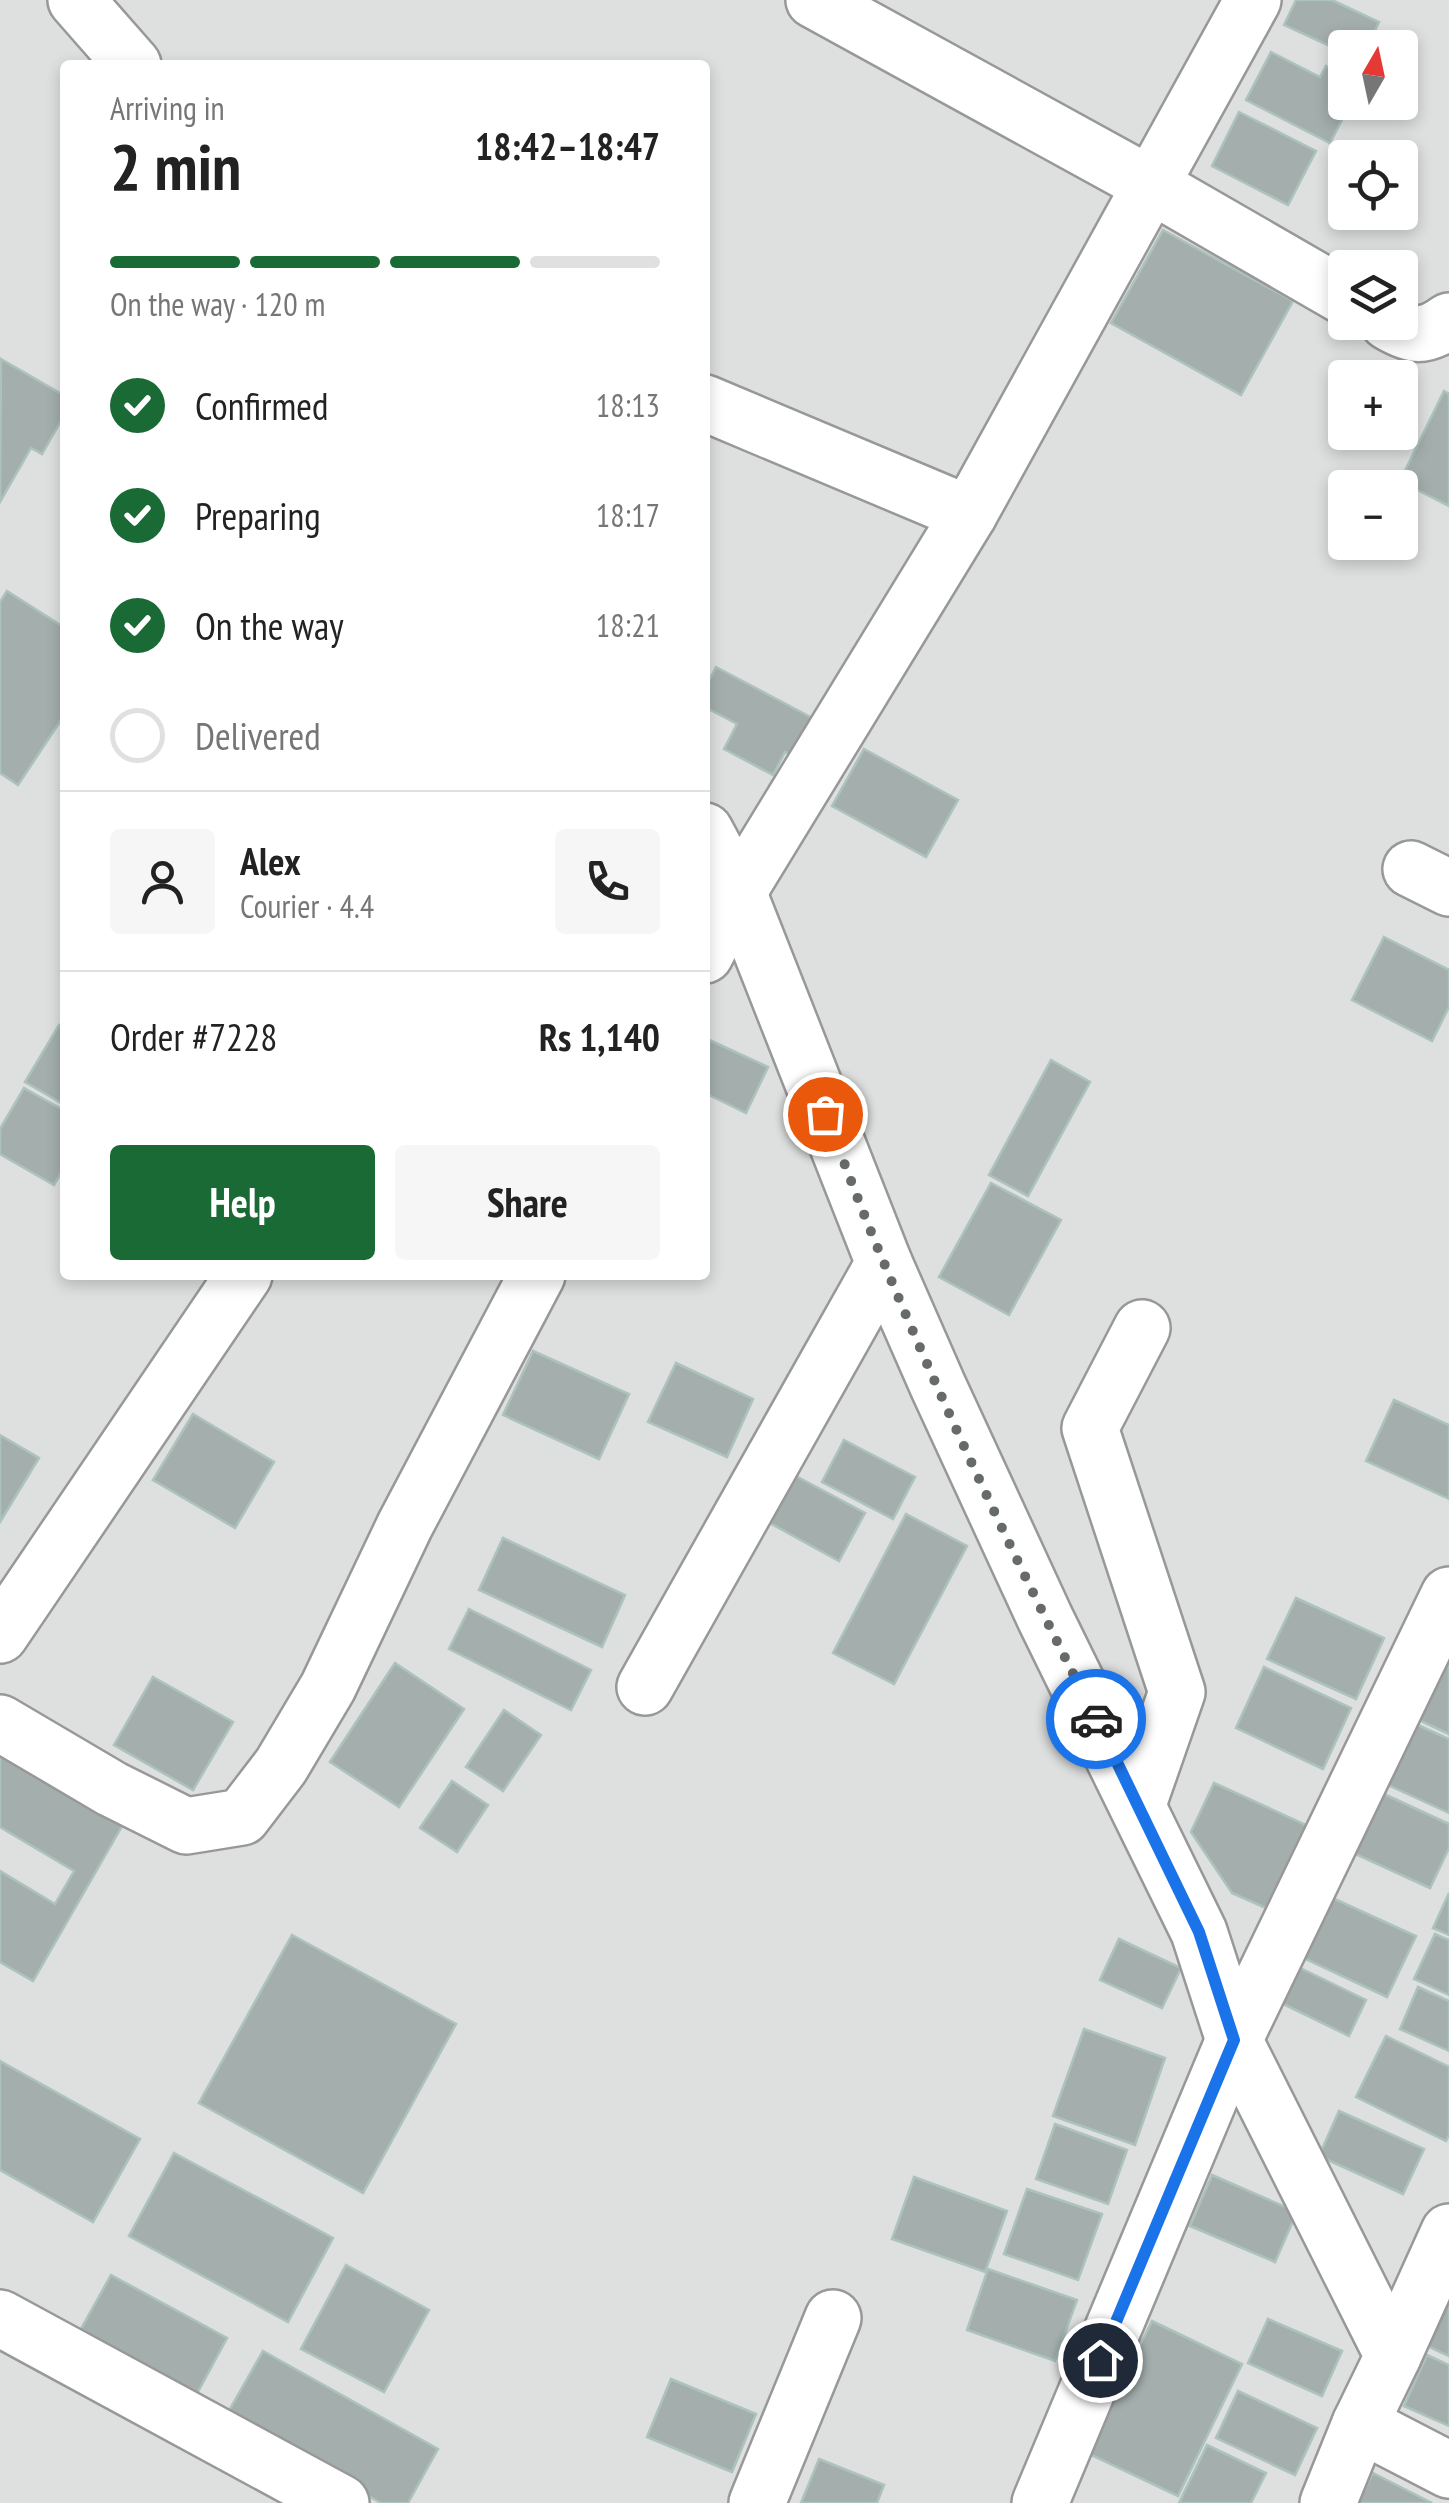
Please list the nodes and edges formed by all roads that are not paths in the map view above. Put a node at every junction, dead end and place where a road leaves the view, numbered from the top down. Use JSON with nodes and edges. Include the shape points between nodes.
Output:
{"nodes":[{"id":1,"x":76,"y":0,"type":"edge"},
{"id":2,"x":814,"y":0,"type":"edge"},
{"id":3,"x":1253,"y":0,"type":"edge"},
{"id":4,"x":129,"y":60,"type":"edge"},
{"id":5,"x":1151,"y":185,"type":"junction"},
{"id":6,"x":1328,"y":287,"type":"edge"},
{"id":7,"x":1449,"y":320,"type":"edge"},
{"id":8,"x":1418,"y":334,"type":"edge"},
{"id":9,"x":710,"y":405,"type":"edge"},
{"id":10,"x":969,"y":514,"type":"junction"},
{"id":11,"x":710,"y":840,"type":"edge"},
{"id":12,"x":738,"y":892,"type":"junction"},
{"id":13,"x":710,"y":945,"type":"edge"},
{"id":14,"x":884,"y":1262,"type":"junction"},
{"id":15,"x":241,"y":1280,"type":"edge"},
{"id":16,"x":534,"y":1280,"type":"edge"},
{"id":17,"x":1142,"y":1328,"type":"dead end"},
{"id":18,"x":1449,"y":1594,"type":"edge"},
{"id":19,"x":0,"y":1635,"type":"edge"},
{"id":20,"x":646,"y":1686,"type":"dead end"},
{"id":21,"x":0,"y":1723,"type":"edge"},
{"id":22,"x":1138,"y":1804,"type":"junction"},
{"id":23,"x":1234,"y":2040,"type":"junction"},
{"id":24,"x":1449,"y":2232,"type":"edge"},
{"id":25,"x":0,"y":2318,"type":"edge"},
{"id":26,"x":832,"y":2318,"type":"dead end"},
{"id":27,"x":1393,"y":2356,"type":"junction"},
{"id":28,"x":1360,"y":2424,"type":"junction"},
{"id":29,"x":1449,"y":2470,"type":"edge"},
{"id":30,"x":341,"y":2503,"type":"edge"},
{"id":31,"x":756,"y":2503,"type":"edge"},
{"id":32,"x":1040,"y":2503,"type":"edge"},
{"id":33,"x":1328,"y":2503,"type":"edge"}],
"edges":[{"from":1,"to":4,"type":"street"},
{"from":2,"to":5,"type":"street"},
{"from":3,"to":5,"type":"street"},
{"from":5,"to":6,"type":"street"},
{"from":5,"to":10,"type":"street"},
{"from":7,"to":8,"type":"street"},
{"from":9,"to":10,"type":"street"},
{"from":10,"to":12,"type":"street"},
{"from":11,"to":12,"type":"street"},
{"from":12,"to":13,"type":"street"},
{"from":12,"to":14,"type":"street"},
{"from":14,"to":20,"type":"street"},
{"from":14,"to":22,"type":"street","via":[[1045,1618]]},
{"from":15,"to":19,"type":"street"},
{"from":16,"to":21,"type":"street","via":[[328,1687],[242,1817],[186,1826]]},
{"from":17,"to":22,"type":"street","via":[[1090,1428],[1177,1692]]},
{"from":18,"to":23,"type":"street"},
{"from":22,"to":23,"type":"street","via":[[1199,1932]]},
{"from":23,"to":27,"type":"street"},
{"from":23,"to":32,"type":"street"},
{"from":24,"to":27,"type":"street"},
{"from":25,"to":30,"type":"street"},
{"from":26,"to":31,"type":"street"},
{"from":27,"to":28,"type":"street"},
{"from":28,"to":29,"type":"street"},
{"from":28,"to":33,"type":"street"}]}
